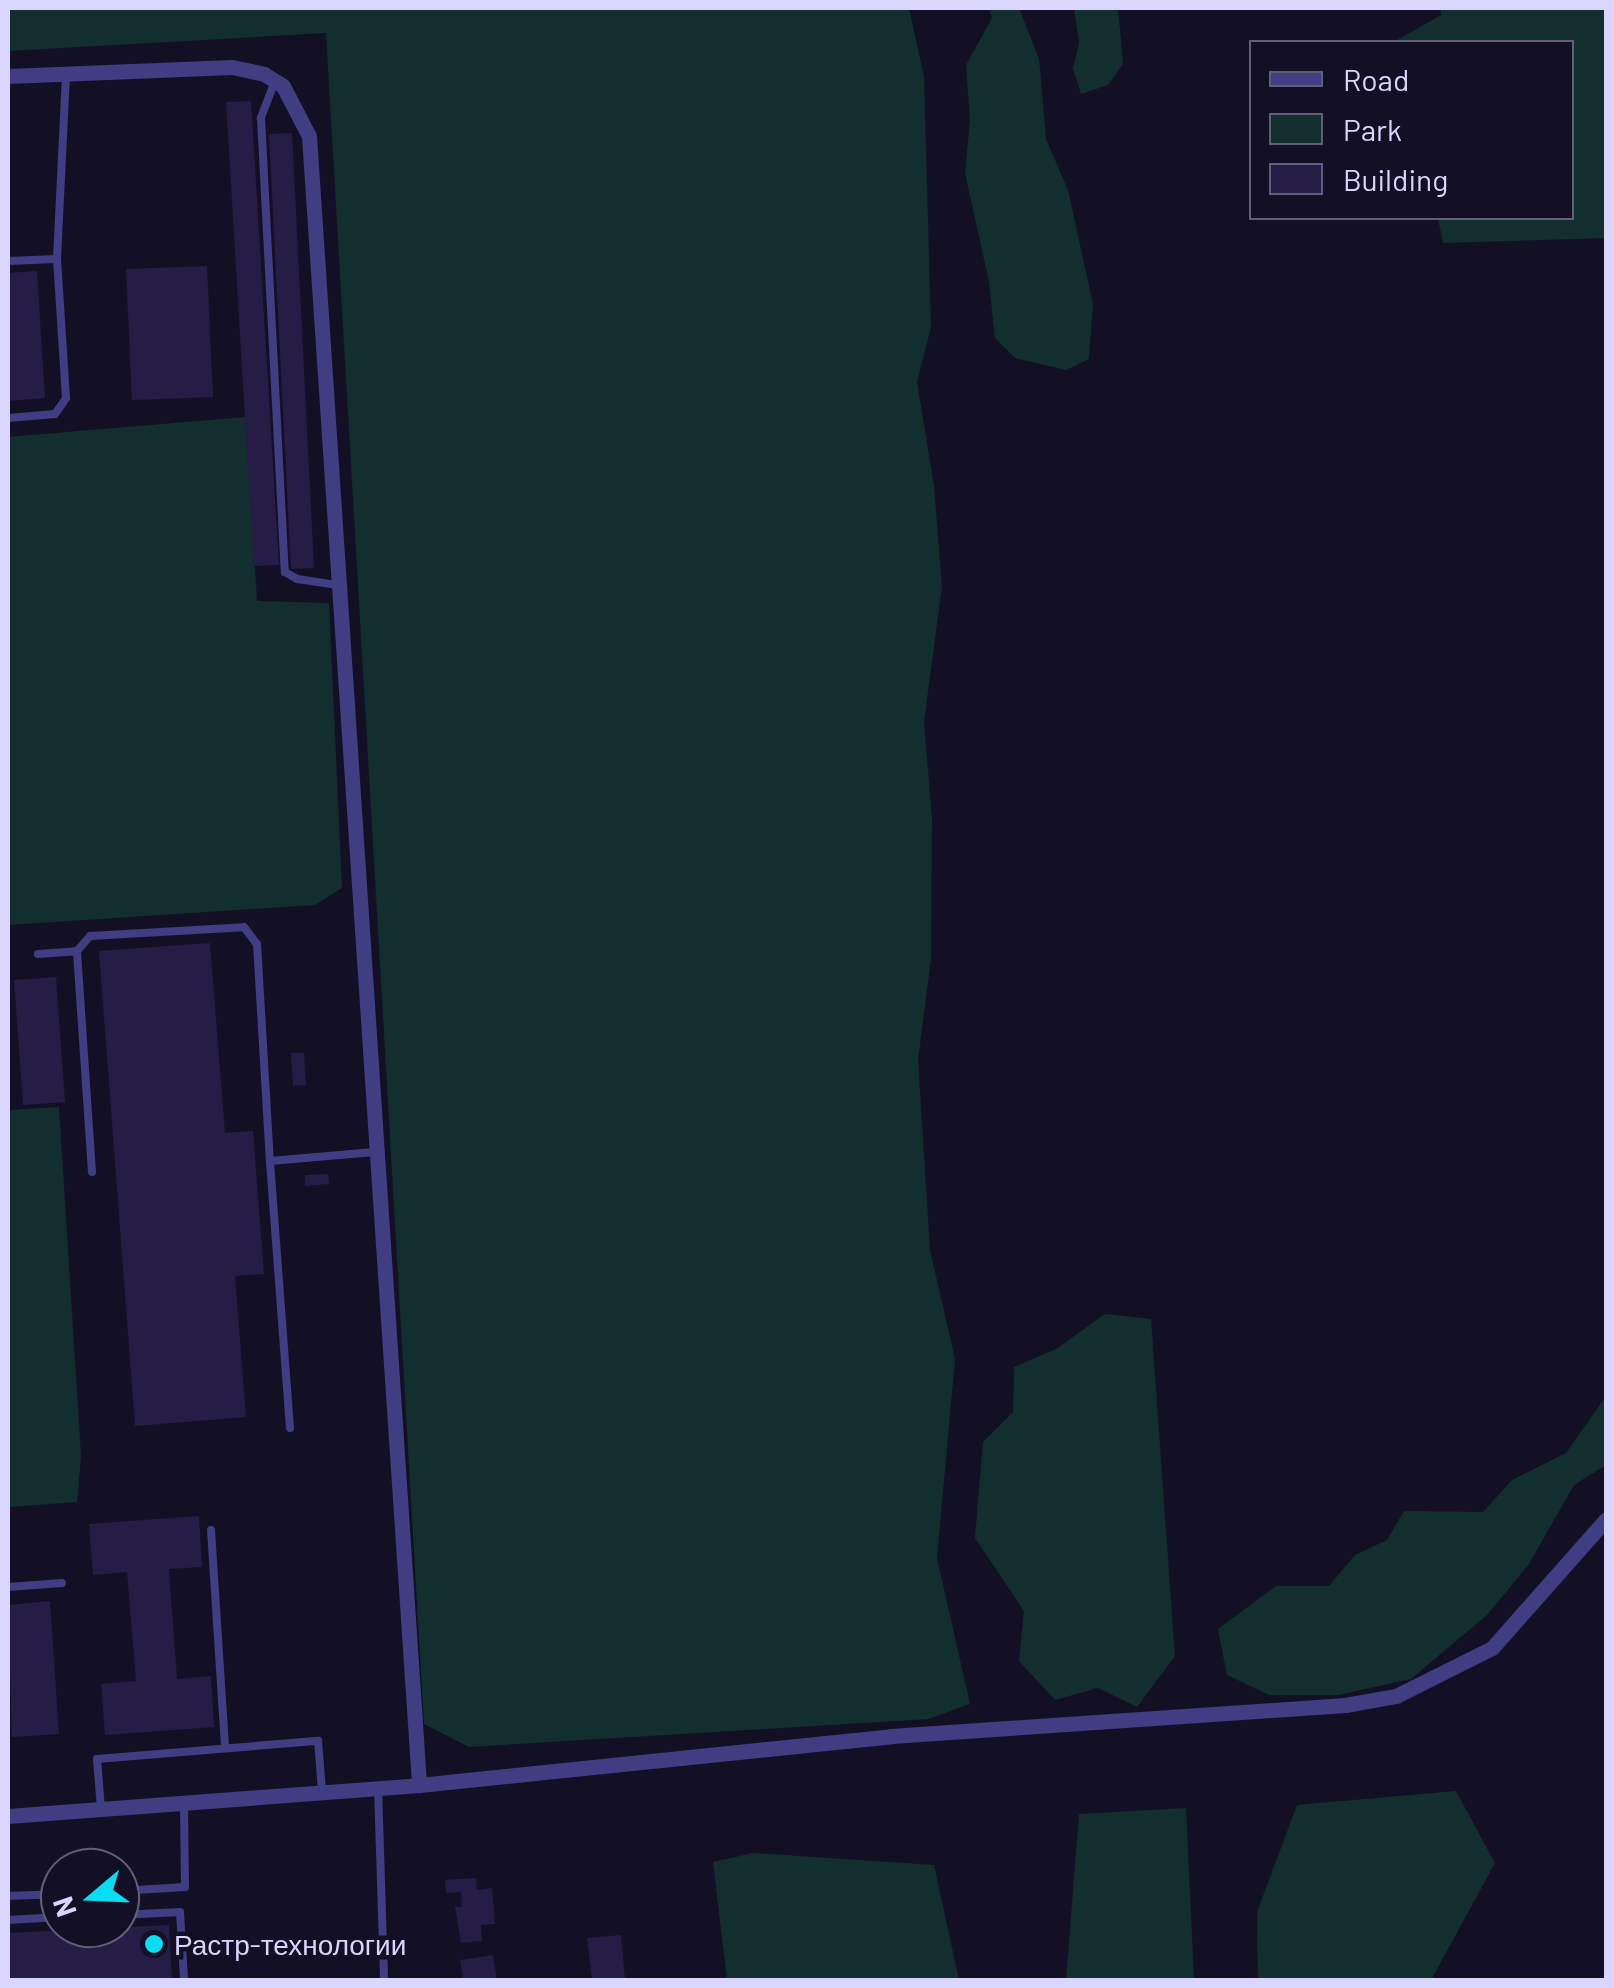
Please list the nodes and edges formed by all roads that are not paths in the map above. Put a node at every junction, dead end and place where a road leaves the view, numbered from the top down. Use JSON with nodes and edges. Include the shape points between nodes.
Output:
{"nodes":[{"id":1,"x":66,"y":74,"type":"junction"},
{"id":2,"x":8,"y":76,"type":"edge"},
{"id":3,"x":275,"y":81,"type":"junction"},
{"id":4,"x":57,"y":259,"type":"junction"},
{"id":5,"x":8,"y":260,"type":"edge"},
{"id":6,"x":8,"y":418,"type":"edge"},
{"id":7,"x":337,"y":585,"type":"junction"},
{"id":8,"x":77,"y":952,"type":"junction"},
{"id":9,"x":38,"y":954,"type":"dead end"},
{"id":10,"x":374,"y":1152,"type":"junction"},
{"id":11,"x":270,"y":1161,"type":"junction"},
{"id":12,"x":92,"y":1172,"type":"dead end"},
{"id":13,"x":290,"y":1428,"type":"dead end"},
{"id":14,"x":1606,"y":1518,"type":"edge"},
{"id":15,"x":212,"y":1530,"type":"dead end"},
{"id":16,"x":62,"y":1583,"type":"dead end"},
{"id":17,"x":8,"y":1587,"type":"edge"},
{"id":18,"x":226,"y":1748,"type":"junction"},
{"id":19,"x":418,"y":1785,"type":"junction"},
{"id":20,"x":378,"y":1787,"type":"junction"},
{"id":21,"x":322,"y":1792,"type":"junction"},
{"id":22,"x":184,"y":1802,"type":"junction"},
{"id":23,"x":101,"y":1809,"type":"junction"},
{"id":24,"x":8,"y":1816,"type":"edge"},
{"id":25,"x":140,"y":1890,"type":"edge"},
{"id":26,"x":40,"y":1895,"type":"edge"},
{"id":27,"x":8,"y":1896,"type":"edge"},
{"id":28,"x":140,"y":1913,"type":"edge"},
{"id":29,"x":40,"y":1918,"type":"edge"},
{"id":30,"x":8,"y":1920,"type":"edge"},
{"id":31,"x":184,"y":1980,"type":"edge"},
{"id":32,"x":384,"y":1980,"type":"edge"}],
"edges":[{"from":1,"to":2,"type":"street"},
{"from":1,"to":3,"type":"street","via":[[232,67]]},
{"from":1,"to":4,"type":"lane"},
{"from":3,"to":7,"type":"street","via":[[299,110],[309,136]]},
{"from":3,"to":7,"type":"lane","via":[[262,118],[285,572]]},
{"from":4,"to":5,"type":"lane"},
{"from":4,"to":6,"type":"lane","via":[[66,398],[55,414]]},
{"from":7,"to":10,"type":"street"},
{"from":8,"to":9,"type":"lane"},
{"from":8,"to":11,"type":"lane","via":[[90,936],[244,927],[257,944]]},
{"from":8,"to":12,"type":"lane"},
{"from":10,"to":11,"type":"lane"},
{"from":10,"to":19,"type":"street"},
{"from":11,"to":13,"type":"lane"},
{"from":14,"to":19,"type":"street","via":[[1492,1648],[1396,1696],[891,1736]]},
{"from":15,"to":18,"type":"lane"},
{"from":16,"to":17,"type":"lane"},
{"from":18,"to":21,"type":"lane","via":[[318,1741]]},
{"from":18,"to":23,"type":"lane","via":[[97,1758]]},
{"from":19,"to":20,"type":"street"},
{"from":20,"to":21,"type":"street"},
{"from":20,"to":32,"type":"lane"},
{"from":21,"to":22,"type":"street"},
{"from":22,"to":23,"type":"street"},
{"from":22,"to":25,"type":"lane","via":[[185,1888]]},
{"from":23,"to":24,"type":"street"},
{"from":26,"to":27,"type":"lane"},
{"from":28,"to":31,"type":"lane","via":[[180,1912]]},
{"from":29,"to":30,"type":"lane"}]}
